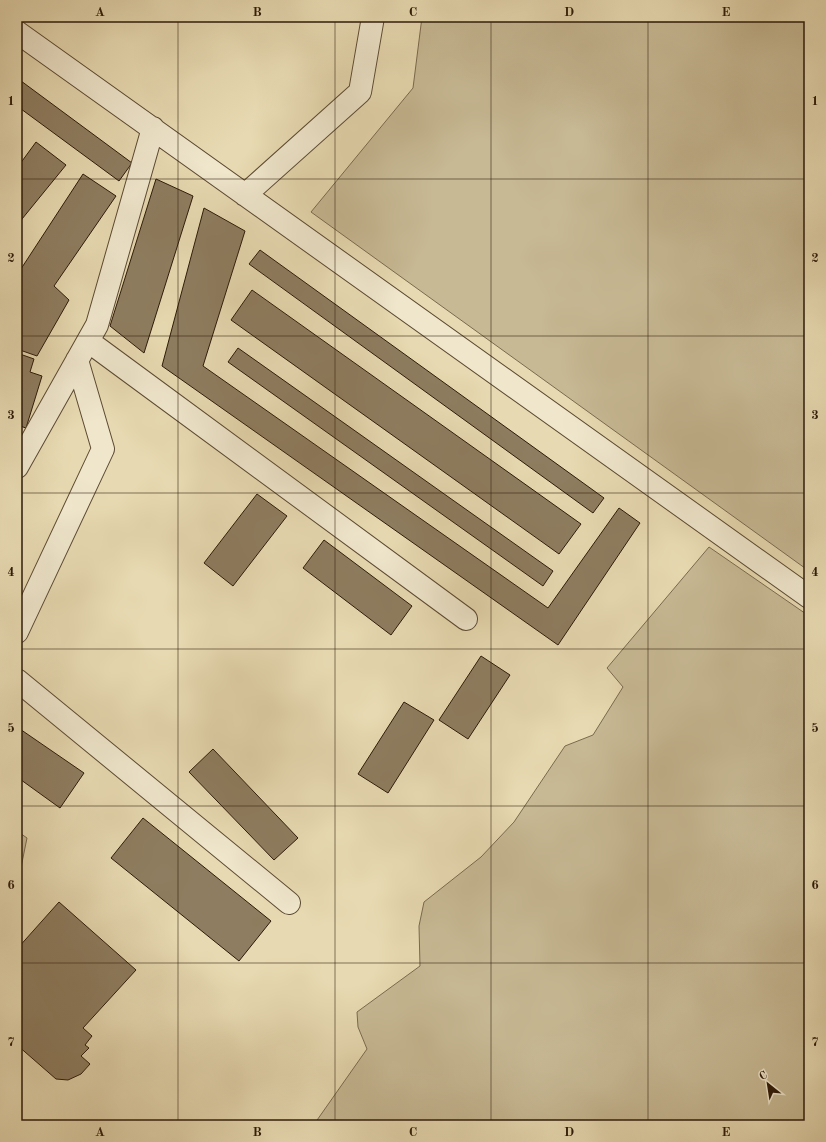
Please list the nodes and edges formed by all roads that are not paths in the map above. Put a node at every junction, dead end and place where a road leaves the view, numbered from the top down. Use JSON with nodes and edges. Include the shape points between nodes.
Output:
{"nodes":[{"id":1,"x":373,"y":17,"type":"edge"},
{"id":2,"x":17,"y":32,"type":"edge"},
{"id":3,"x":152,"y":128,"type":"junction"},
{"id":4,"x":245,"y":195,"type":"junction"},
{"id":5,"x":88,"y":341,"type":"junction"},
{"id":6,"x":77,"y":360,"type":"junction"},
{"id":7,"x":17,"y":467,"type":"edge"},
{"id":8,"x":809,"y":597,"type":"edge"},
{"id":9,"x":466,"y":619,"type":"dead end"},
{"id":10,"x":17,"y":632,"type":"edge"},
{"id":11,"x":17,"y":680,"type":"edge"},
{"id":12,"x":289,"y":903,"type":"dead end"}],
"edges":[{"from":1,"to":4,"type":"street","via":[[360,92]]},
{"from":2,"to":3,"type":"street"},
{"from":3,"to":4,"type":"street"},
{"from":3,"to":5,"type":"street","via":[[97,325]]},
{"from":4,"to":8,"type":"street"},
{"from":5,"to":6,"type":"street"},
{"from":5,"to":9,"type":"street"},
{"from":6,"to":7,"type":"street"},
{"from":6,"to":10,"type":"street","via":[[103,449]]},
{"from":11,"to":12,"type":"street"}]}
